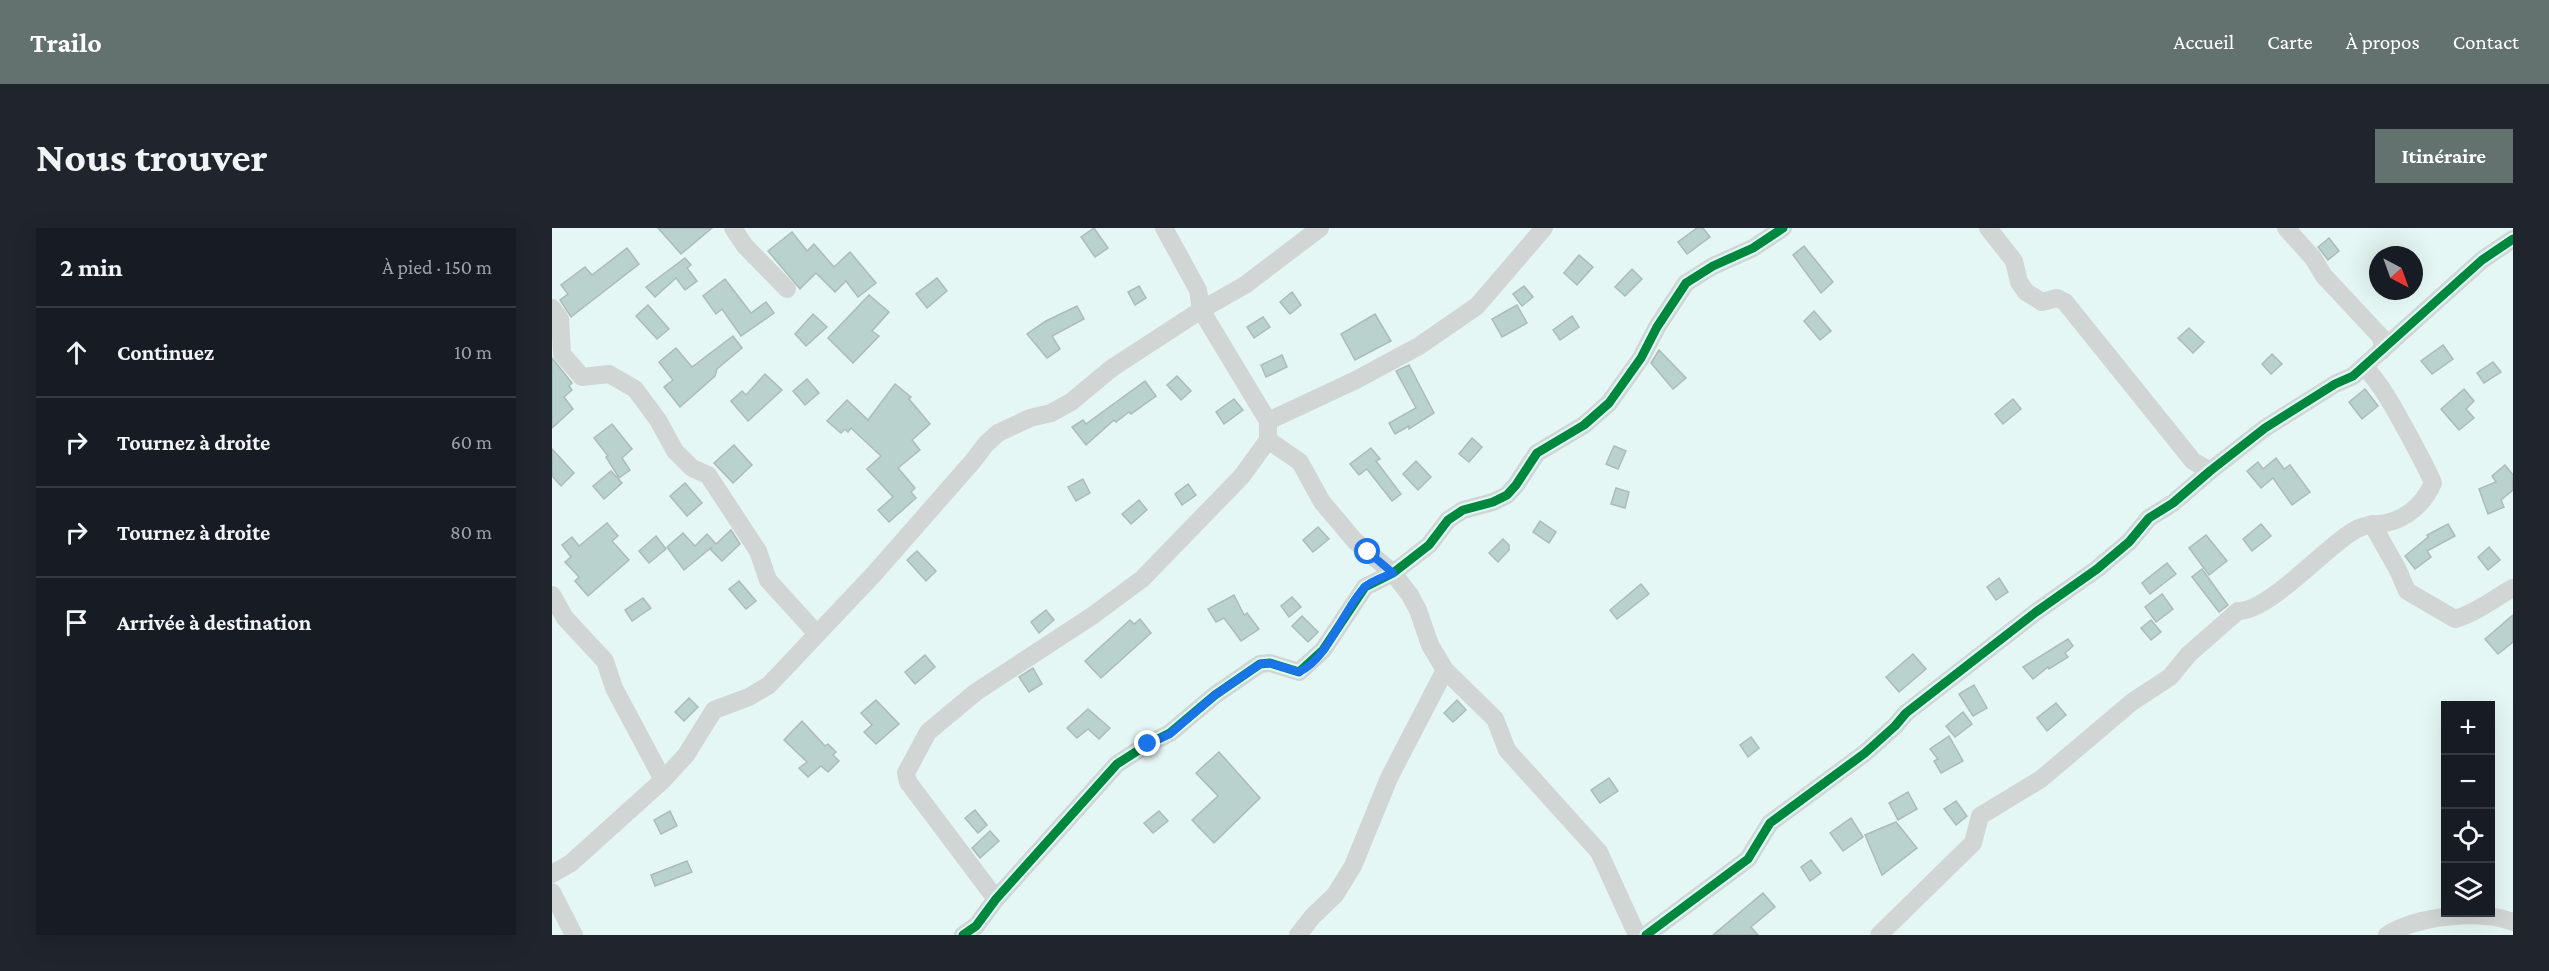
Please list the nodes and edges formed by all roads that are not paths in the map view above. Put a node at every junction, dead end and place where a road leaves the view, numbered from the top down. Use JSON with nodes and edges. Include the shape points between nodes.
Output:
{"nodes":[{"id":1,"x":733,"y":228,"type":"edge"},
{"id":2,"x":1164,"y":228,"type":"edge"},
{"id":3,"x":1320,"y":228,"type":"edge"},
{"id":4,"x":1544,"y":228,"type":"edge"},
{"id":5,"x":1783,"y":228,"type":"edge"},
{"id":6,"x":1988,"y":228,"type":"edge"},
{"id":7,"x":2286,"y":228,"type":"edge"},
{"id":8,"x":2513,"y":239,"type":"edge"},
{"id":9,"x":786,"y":289,"type":"dead end"},
{"id":10,"x":552,"y":308,"type":"edge"},
{"id":11,"x":1201,"y":310,"type":"junction"},
{"id":12,"x":2383,"y":350,"type":"junction"},
{"id":13,"x":2364,"y":366,"type":"junction"},
{"id":14,"x":1268,"y":421,"type":"junction"},
{"id":15,"x":1268,"y":440,"type":"junction"},
{"id":16,"x":2210,"y":471,"type":"junction"},
{"id":17,"x":2372,"y":524,"type":"junction"},
{"id":18,"x":1393,"y":573,"type":"junction"},
{"id":19,"x":2513,"y":588,"type":"edge"},
{"id":20,"x":552,"y":595,"type":"edge"},
{"id":21,"x":817,"y":634,"type":"junction"},
{"id":22,"x":1445,"y":670,"type":"junction"},
{"id":23,"x":663,"y":780,"type":"junction"},
{"id":24,"x":552,"y":874,"type":"edge"},
{"id":25,"x":552,"y":892,"type":"edge"},
{"id":26,"x":996,"y":899,"type":"junction"},
{"id":27,"x":2513,"y":922,"type":"edge"},
{"id":28,"x":574,"y":935,"type":"edge"},
{"id":29,"x":963,"y":935,"type":"edge"},
{"id":30,"x":1298,"y":935,"type":"edge"},
{"id":31,"x":1637,"y":935,"type":"edge"},
{"id":32,"x":1646,"y":935,"type":"edge"},
{"id":33,"x":1879,"y":935,"type":"edge"},
{"id":34,"x":2387,"y":935,"type":"edge"}],
"edges":[{"from":1,"to":9,"type":"street"},
{"from":2,"to":11,"type":"street","via":[[1198,290]]},
{"from":3,"to":11,"type":"street","via":[[1245,285]]},
{"from":4,"to":14,"type":"street","via":[[1468,313],[1419,346]]},
{"from":5,"to":18,"type":"street","via":[[1686,283],[1609,404],[1584,425],[1537,453],[1507,495],[1463,510],[1448,520],[1429,545]]},
{"from":6,"to":16,"type":"street","via":[[2014,261],[2020,286],[2038,301],[2057,298],[2065,302],[2193,461]]},
{"from":7,"to":12,"type":"street","via":[[2381,337]]},
{"from":8,"to":12,"type":"street","via":[[2482,260]]},
{"from":10,"to":21,"type":"street","via":[[560,319],[562,354],[582,377],[609,374],[635,389],[675,451],[692,468],[708,475],[758,551],[768,580]]},
{"from":11,"to":14,"type":"street"},
{"from":11,"to":21,"type":"street","via":[[1112,368],[1071,402],[998,433]]},
{"from":12,"to":13,"type":"street"},
{"from":13,"to":16,"type":"street","via":[[2265,428]]},
{"from":13,"to":17,"type":"street","via":[[2396,409],[2433,483],[2428,495],[2403,517]]},
{"from":14,"to":15,"type":"street"},
{"from":15,"to":18,"type":"street","via":[[1300,462],[1322,502],[1355,541]]},
{"from":15,"to":26,"type":"street","via":[[1242,476],[1142,579],[976,692],[928,732],[906,773],[908,782]]},
{"from":16,"to":32,"type":"street","via":[[2149,518],[2129,542],[2097,569],[2036,612],[1906,713],[1865,753],[1770,823],[1748,859]]},
{"from":17,"to":19,"type":"street","via":[[2407,591],[2455,619],[2472,614]]},
{"from":17,"to":33,"type":"street","via":[[2355,529],[2277,593],[2245,611],[2238,610],[2188,654],[2170,677],[2132,702],[2041,779],[1980,816],[1973,843]]},
{"from":18,"to":22,"type":"street","via":[[1418,610],[1430,645]]},
{"from":18,"to":26,"type":"street","via":[[1365,587],[1323,650],[1304,670],[1260,664],[1215,695],[1170,734],[1117,764]]},
{"from":20,"to":23,"type":"street","via":[[565,618],[605,661],[614,688]]},
{"from":21,"to":23,"type":"street","via":[[769,685],[714,710],[686,755]]},
{"from":22,"to":30,"type":"street","via":[[1389,778],[1353,866],[1335,895]]},
{"from":22,"to":31,"type":"street","via":[[1495,719],[1507,750],[1599,852]]},
{"from":23,"to":24,"type":"street","via":[[571,863]]},
{"from":25,"to":28,"type":"street"},
{"from":26,"to":29,"type":"street","via":[[976,926]]},
{"from":27,"to":34,"type":"street","via":[[2465,916],[2424,922]]}]}
